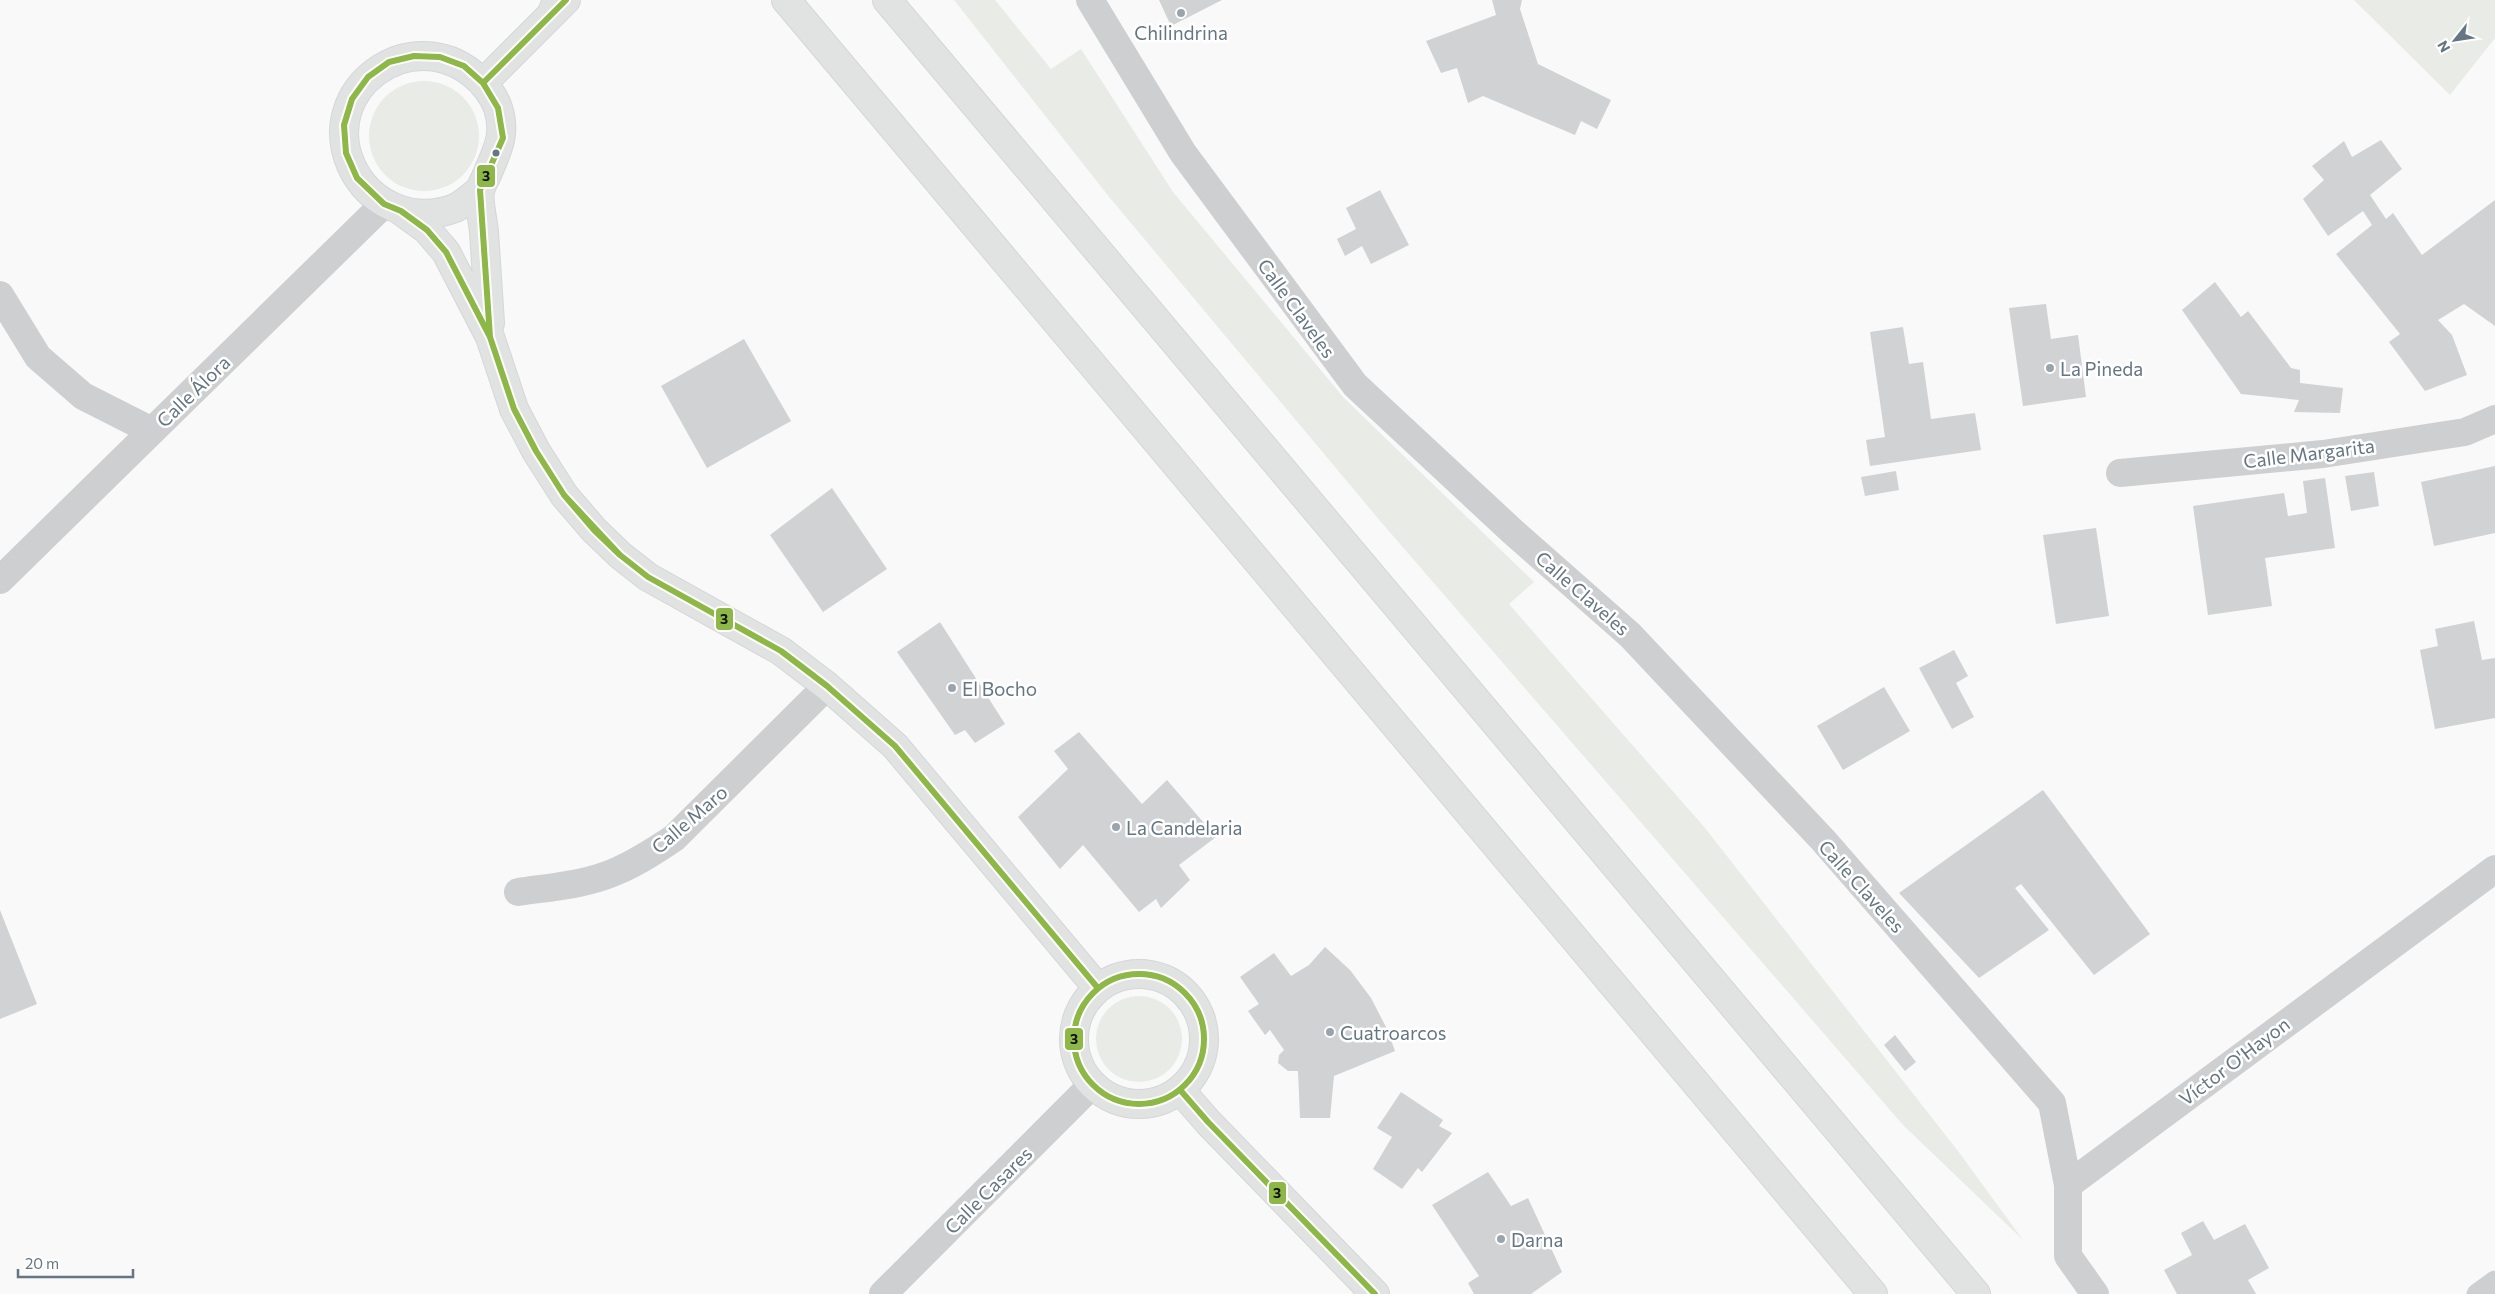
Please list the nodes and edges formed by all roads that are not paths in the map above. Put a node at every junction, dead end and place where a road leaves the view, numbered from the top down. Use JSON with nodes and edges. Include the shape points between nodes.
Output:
{"nodes":[{"id":1,"x":786,"y":0,"type":"edge"},
{"id":2,"x":887,"y":0,"type":"edge"},
{"id":3,"x":1090,"y":0,"type":"edge"},
{"id":4,"x":558,"y":4,"type":"edge"},
{"id":5,"x":483,"y":83,"type":"junction"},
{"id":6,"x":480,"y":190,"type":"junction"},
{"id":7,"x":392,"y":208,"type":"junction"},
{"id":8,"x":0,"y":295,"type":"edge"},
{"id":9,"x":490,"y":337,"type":"junction"},
{"id":10,"x":2495,"y":419,"type":"edge"},
{"id":11,"x":152,"y":431,"type":"junction"},
{"id":12,"x":2120,"y":473,"type":"dead end"},
{"id":13,"x":0,"y":580,"type":"edge"},
{"id":14,"x":827,"y":686,"type":"junction"},
{"id":15,"x":2495,"y":869,"type":"edge"},
{"id":16,"x":518,"y":892,"type":"dead end"},
{"id":17,"x":1098,"y":987,"type":"junction"},
{"id":18,"x":1092,"y":1085,"type":"junction"},
{"id":19,"x":1181,"y":1091,"type":"junction"},
{"id":20,"x":2068,"y":1185,"type":"junction"},
{"id":21,"x":2495,"y":1281,"type":"edge"},
{"id":22,"x":883,"y":1294,"type":"edge"},
{"id":23,"x":1375,"y":1294,"type":"edge"},
{"id":24,"x":1873,"y":1294,"type":"edge"},
{"id":25,"x":1976,"y":1294,"type":"edge"},
{"id":26,"x":2095,"y":1294,"type":"edge"},
{"id":27,"x":2477,"y":1294,"type":"edge"}],
"edges":[{"from":1,"to":24,"type":"main road"},
{"from":2,"to":25,"type":"main road"},
{"from":3,"to":20,"type":"street","name":"Calle Claveles","via":[[1183,153],[1355,386],[1630,635],[1822,840],[2052,1103]]},
{"from":4,"to":5,"type":"main road"},
{"from":5,"to":6,"type":"main road","via":[[498,108],[502,138]]},
{"from":5,"to":7,"type":"main road","via":[[464,66],[440,57],[414,56],[389,62],[368,77],[352,99],[344,125],[346,153],[357,178]]},
{"from":6,"to":7,"type":"main road","via":[[456,207],[428,214]]},
{"from":6,"to":9,"type":"main road"},
{"from":7,"to":9,"type":"main road","via":[[427,230],[446,252]]},
{"from":7,"to":11,"type":"street","name":"Calle Álora"},
{"from":8,"to":11,"type":"street","name":"Calle Álora","via":[[38,357],[83,396]]},
{"from":9,"to":14,"type":"main road","via":[[514,409],[536,450],[564,494],[594,530],[648,577],[781,651]]},
{"from":10,"to":12,"type":"street","name":"Calle Margarita","via":[[2464,432],[2323,454]]},
{"from":11,"to":13,"type":"street"},
{"from":14,"to":16,"type":"street","name":"Calle Maro","via":[[674,838],[648,856],[616,872],[578,883]]},
{"from":14,"to":17,"type":"main road","via":[[895,746]]},
{"from":15,"to":20,"type":"street","name":"Víctor O'Hayon"},
{"from":17,"to":18,"type":"main road","via":[[1082,1006],[1075,1026],[1074,1047],[1080,1068]]},
{"from":17,"to":19,"type":"main road","via":[[1114,978],[1134,974],[1155,976],[1174,984],[1189,997],[1200,1015],[1204,1042],[1194,1075]]},
{"from":18,"to":19,"type":"main road","via":[[1108,1097],[1126,1104],[1146,1105]]},
{"from":18,"to":22,"type":"street","name":"Calle Casares"},
{"from":19,"to":23,"type":"main road"},
{"from":20,"to":26,"type":"street","via":[[2068,1256]]},
{"from":21,"to":27,"type":"lane"}]}
